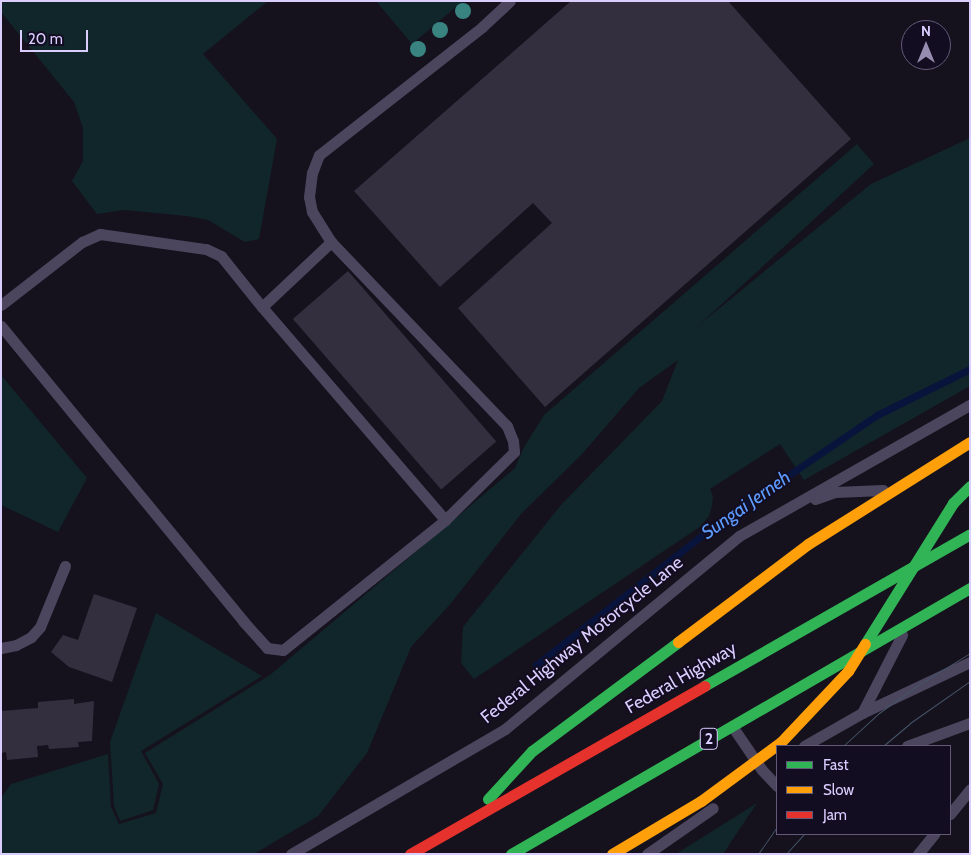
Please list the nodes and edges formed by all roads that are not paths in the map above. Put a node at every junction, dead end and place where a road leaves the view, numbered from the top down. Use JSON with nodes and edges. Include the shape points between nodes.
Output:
{"nodes":[{"id":1,"x":510,"y":1,"type":"edge"},
{"id":2,"x":331,"y":242,"type":"junction"},
{"id":3,"x":1,"y":305,"type":"edge"},
{"id":4,"x":262,"y":307,"type":"junction"},
{"id":5,"x":1,"y":326,"type":"edge"},
{"id":6,"x":970,"y":405,"type":"edge"},
{"id":7,"x":970,"y":442,"type":"edge"},
{"id":8,"x":970,"y":486,"type":"edge"},
{"id":9,"x":894,"y":490,"type":"junction"},
{"id":10,"x":785,"y":510,"type":"junction"},
{"id":11,"x":445,"y":520,"type":"junction"},
{"id":12,"x":970,"y":534,"type":"edge"},
{"id":13,"x":65,"y":566,"type":"dead end"},
{"id":14,"x":970,"y":588,"type":"edge"},
{"id":15,"x":907,"y":624,"type":"junction"},
{"id":16,"x":1,"y":648,"type":"edge"},
{"id":17,"x":970,"y":662,"type":"edge"},
{"id":18,"x":862,"y":712,"type":"junction"},
{"id":19,"x":970,"y":723,"type":"edge"},
{"id":20,"x":732,"y":726,"type":"junction"},
{"id":21,"x":777,"y":745,"type":"edge"},
{"id":22,"x":806,"y":745,"type":"edge"},
{"id":23,"x":910,"y":745,"type":"edge"},
{"id":24,"x":776,"y":746,"type":"edge"},
{"id":25,"x":766,"y":768,"type":"junction"},
{"id":26,"x":776,"y":784,"type":"edge"},
{"id":27,"x":738,"y":788,"type":"dead end"},
{"id":28,"x":970,"y":789,"type":"edge"},
{"id":29,"x":723,"y":800,"type":"dead end"},
{"id":30,"x":951,"y":813,"type":"edge"},
{"id":31,"x":470,"y":819,"type":"junction"},
{"id":32,"x":933,"y":835,"type":"edge"},
{"id":33,"x":291,"y":854,"type":"edge"},
{"id":34,"x":410,"y":854,"type":"edge"},
{"id":35,"x":511,"y":854,"type":"edge"},
{"id":36,"x":612,"y":854,"type":"edge"},
{"id":37,"x":647,"y":854,"type":"edge"},
{"id":38,"x":918,"y":854,"type":"edge"}],
"edges":[{"from":1,"to":2,"type":"lane","via":[[319,155],[312,173],[309,197],[312,212]]},
{"from":2,"to":4,"type":"lane"},
{"from":2,"to":11,"type":"lane","via":[[507,426],[514,452]]},
{"from":3,"to":4,"type":"lane","via":[[82,242],[105,234],[206,249],[221,256]]},
{"from":4,"to":11,"type":"lane"},
{"from":5,"to":11,"type":"lane","via":[[267,648],[283,650]]},
{"from":6,"to":10,"type":"lane","name":"Federal Highway Motorcycle Lane"},
{"from":7,"to":9,"type":"highway"},
{"from":8,"to":21,"type":"highway","bridge":true,"via":[[953,503],[848,671]]},
{"from":9,"to":10,"type":"lane","via":[[835,492]]},
{"from":9,"to":31,"type":"highway","via":[[808,544],[532,751]]},
{"from":10,"to":33,"type":"lane","name":"Federal Highway Motorcycle Lane","via":[[739,536],[505,729]]},
{"from":12,"to":31,"type":"highway","name":"Federal Highway"},
{"from":13,"to":16,"type":"lane","via":[[40,627],[16,646]]},
{"from":14,"to":15,"type":"highway","number":"2"},
{"from":15,"to":18,"type":"lane"},
{"from":15,"to":20,"type":"highway","number":"2"},
{"from":17,"to":18,"type":"lane"},
{"from":18,"to":22,"type":"lane"},
{"from":19,"to":23,"type":"lane"},
{"from":20,"to":25,"type":"lane"},
{"from":20,"to":35,"type":"highway","number":"2"},
{"from":24,"to":36,"type":"highway","bridge":true,"via":[[701,801]]},
{"from":25,"to":26,"type":"lane"},
{"from":25,"to":27,"type":"lane"},
{"from":28,"to":30,"type":"lane"},
{"from":29,"to":37,"type":"lane"},
{"from":31,"to":34,"type":"highway","name":"Federal Highway"},
{"from":32,"to":38,"type":"lane"}]}
